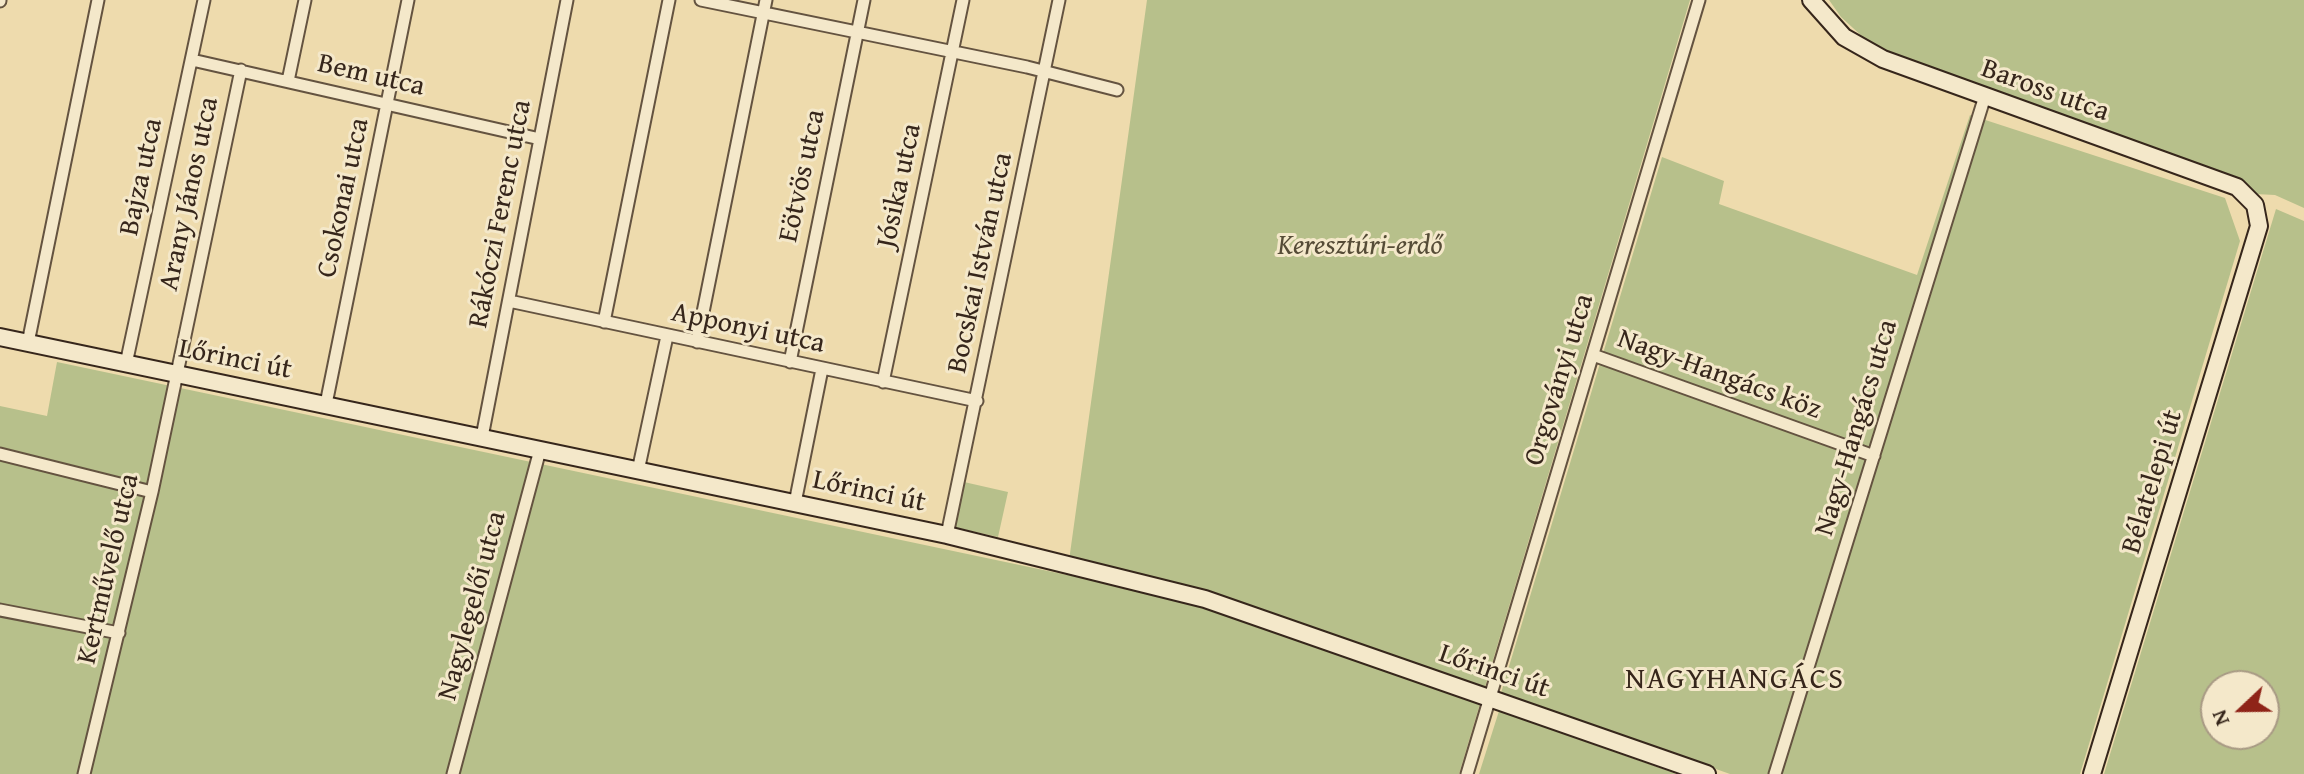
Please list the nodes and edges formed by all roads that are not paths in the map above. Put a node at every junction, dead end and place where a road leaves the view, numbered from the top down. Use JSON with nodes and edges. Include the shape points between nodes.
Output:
{"nodes":[{"id":1,"x":98,"y":0,"type":"edge"},
{"id":2,"x":204,"y":0,"type":"edge"},
{"id":3,"x":305,"y":0,"type":"edge"},
{"id":4,"x":408,"y":0,"type":"edge"},
{"id":5,"x":567,"y":0,"type":"edge"},
{"id":6,"x":669,"y":0,"type":"edge"},
{"id":7,"x":701,"y":0,"type":"edge"},
{"id":8,"x":766,"y":0,"type":"edge"},
{"id":9,"x":864,"y":0,"type":"edge"},
{"id":10,"x":963,"y":0,"type":"edge"},
{"id":11,"x":1059,"y":0,"type":"edge"},
{"id":12,"x":1699,"y":0,"type":"edge"},
{"id":13,"x":1795,"y":0,"type":"edge"},
{"id":14,"x":1811,"y":0,"type":"edge"},
{"id":15,"x":764,"y":13,"type":"junction"},
{"id":16,"x":1823,"y":15,"type":"junction"},
{"id":17,"x":857,"y":33,"type":"junction"},
{"id":18,"x":952,"y":53,"type":"junction"},
{"id":19,"x":192,"y":60,"type":"junction"},
{"id":20,"x":241,"y":70,"type":"junction"},
{"id":21,"x":1044,"y":73,"type":"junction"},
{"id":22,"x":288,"y":81,"type":"junction"},
{"id":23,"x":1117,"y":90,"type":"dead end"},
{"id":24,"x":1985,"y":96,"type":"junction"},
{"id":25,"x":388,"y":105,"type":"junction"},
{"id":26,"x":540,"y":139,"type":"junction"},
{"id":27,"x":2255,"y":205,"type":"joint"},
{"id":28,"x":509,"y":301,"type":"junction"},
{"id":29,"x":604,"y":322,"type":"junction"},
{"id":30,"x":667,"y":336,"type":"junction"},
{"id":31,"x":0,"y":337,"type":"edge"},
{"id":32,"x":697,"y":342,"type":"junction"},
{"id":33,"x":28,"y":343,"type":"junction"},
{"id":34,"x":1593,"y":355,"type":"junction"},
{"id":35,"x":790,"y":362,"type":"junction"},
{"id":36,"x":126,"y":364,"type":"junction"},
{"id":37,"x":822,"y":369,"type":"junction"},
{"id":38,"x":176,"y":375,"type":"junction"},
{"id":39,"x":883,"y":382,"type":"junction"},
{"id":40,"x":977,"y":401,"type":"junction"},
{"id":41,"x":326,"y":404,"type":"junction"},
{"id":42,"x":482,"y":437,"type":"junction"},
{"id":43,"x":540,"y":450,"type":"junction"},
{"id":44,"x":0,"y":454,"type":"edge"},
{"id":45,"x":1874,"y":456,"type":"junction"},
{"id":46,"x":638,"y":471,"type":"junction"},
{"id":47,"x":152,"y":492,"type":"junction"},
{"id":48,"x":795,"y":503,"type":"junction"},
{"id":49,"x":947,"y":535,"type":"junction"},
{"id":50,"x":0,"y":610,"type":"edge"},
{"id":51,"x":119,"y":633,"type":"junction"},
{"id":52,"x":1490,"y":699,"type":"junction"},
{"id":53,"x":84,"y":774,"type":"edge"},
{"id":54,"x":453,"y":774,"type":"edge"},
{"id":55,"x":1467,"y":774,"type":"edge"},
{"id":56,"x":1707,"y":774,"type":"edge"},
{"id":57,"x":1775,"y":774,"type":"edge"},
{"id":58,"x":2092,"y":774,"type":"edge"}],
"edges":[{"from":1,"to":33,"type":"street"},
{"from":2,"to":19,"type":"street","name":"Bajza utca"},
{"from":3,"to":22,"type":"street"},
{"from":4,"to":25,"type":"street","name":"Csokonai utca"},
{"from":5,"to":26,"type":"street","name":"Rákóczi Ferenc utca"},
{"from":6,"to":29,"type":"street"},
{"from":7,"to":15,"type":"street"},
{"from":8,"to":15,"type":"street"},
{"from":9,"to":17,"type":"street","name":"Eötvös utca"},
{"from":10,"to":18,"type":"street","name":"Jósika utca"},
{"from":11,"to":21,"type":"street","name":"Bocskai István utca"},
{"from":12,"to":34,"type":"street","name":"Orgoványi utca"},
{"from":13,"to":16,"type":"street","name":"Baross utca"},
{"from":14,"to":16,"type":"street","name":"Baross utca"},
{"from":15,"to":17,"type":"street"},
{"from":15,"to":32,"type":"street"},
{"from":16,"to":24,"type":"street","name":"Baross utca","via":[[1844,37],[1883,59]]},
{"from":17,"to":18,"type":"street"},
{"from":17,"to":35,"type":"street","name":"Eötvös utca"},
{"from":18,"to":21,"type":"street"},
{"from":18,"to":39,"type":"street","name":"Jósika utca"},
{"from":19,"to":20,"type":"street","name":"Bem utca"},
{"from":19,"to":36,"type":"street","name":"Bajza utca"},
{"from":20,"to":22,"type":"street","name":"Bem utca"},
{"from":20,"to":38,"type":"street","name":"Arany János utca"},
{"from":21,"to":23,"type":"street"},
{"from":21,"to":40,"type":"street","name":"Bocskai István utca"},
{"from":22,"to":25,"type":"street","name":"Bem utca"},
{"from":24,"to":27,"type":"street","name":"Baross utca","via":[[2237,187]]},
{"from":24,"to":45,"type":"street","name":"Nagy-Hangács utca"},
{"from":25,"to":26,"type":"street","name":"Bem utca"},
{"from":25,"to":41,"type":"street","name":"Csokonai utca"},
{"from":26,"to":28,"type":"street","name":"Rákóczi Ferenc utca"},
{"from":27,"to":58,"type":"street","name":"Bélatelepi út","via":[[2259,226]]},
{"from":28,"to":29,"type":"street","name":"Apponyi utca"},
{"from":28,"to":42,"type":"street","name":"Rákóczi Ferenc utca"},
{"from":29,"to":30,"type":"street","name":"Apponyi utca"},
{"from":30,"to":32,"type":"street","name":"Apponyi utca"},
{"from":30,"to":46,"type":"street"},
{"from":31,"to":33,"type":"street","name":"Lőrinci út"},
{"from":32,"to":35,"type":"street","name":"Apponyi utca"},
{"from":33,"to":36,"type":"street","name":"Lőrinci út"},
{"from":34,"to":45,"type":"street","name":"Nagy-Hangács köz"},
{"from":34,"to":52,"type":"street","name":"Orgoványi utca"},
{"from":35,"to":37,"type":"street","name":"Apponyi utca"},
{"from":36,"to":38,"type":"street","name":"Lőrinci út"},
{"from":37,"to":39,"type":"street","name":"Apponyi utca"},
{"from":37,"to":48,"type":"street"},
{"from":38,"to":41,"type":"street","name":"Lőrinci út"},
{"from":38,"to":47,"type":"street","name":"Kertművelő utca"},
{"from":39,"to":40,"type":"street","name":"Apponyi utca"},
{"from":40,"to":49,"type":"street","name":"Bocskai István utca"},
{"from":41,"to":42,"type":"street","name":"Lőrinci út"},
{"from":42,"to":43,"type":"street","name":"Lőrinci út"},
{"from":43,"to":46,"type":"street","name":"Lőrinci út"},
{"from":43,"to":54,"type":"street","name":"Nagylegelői utca"},
{"from":44,"to":47,"type":"street"},
{"from":45,"to":57,"type":"street","name":"Nagy-Hangács utca"},
{"from":46,"to":48,"type":"street","name":"Lőrinci út"},
{"from":47,"to":51,"type":"street","name":"Kertművelő utca"},
{"from":48,"to":49,"type":"street","name":"Lőrinci út"},
{"from":49,"to":52,"type":"street","name":"Lőrinci út","via":[[1205,599]]},
{"from":50,"to":51,"type":"street"},
{"from":51,"to":53,"type":"street","name":"Kertművelő utca"},
{"from":52,"to":55,"type":"street","name":"Orgoványi utca"},
{"from":52,"to":56,"type":"street","name":"Lőrinci út"}]}
